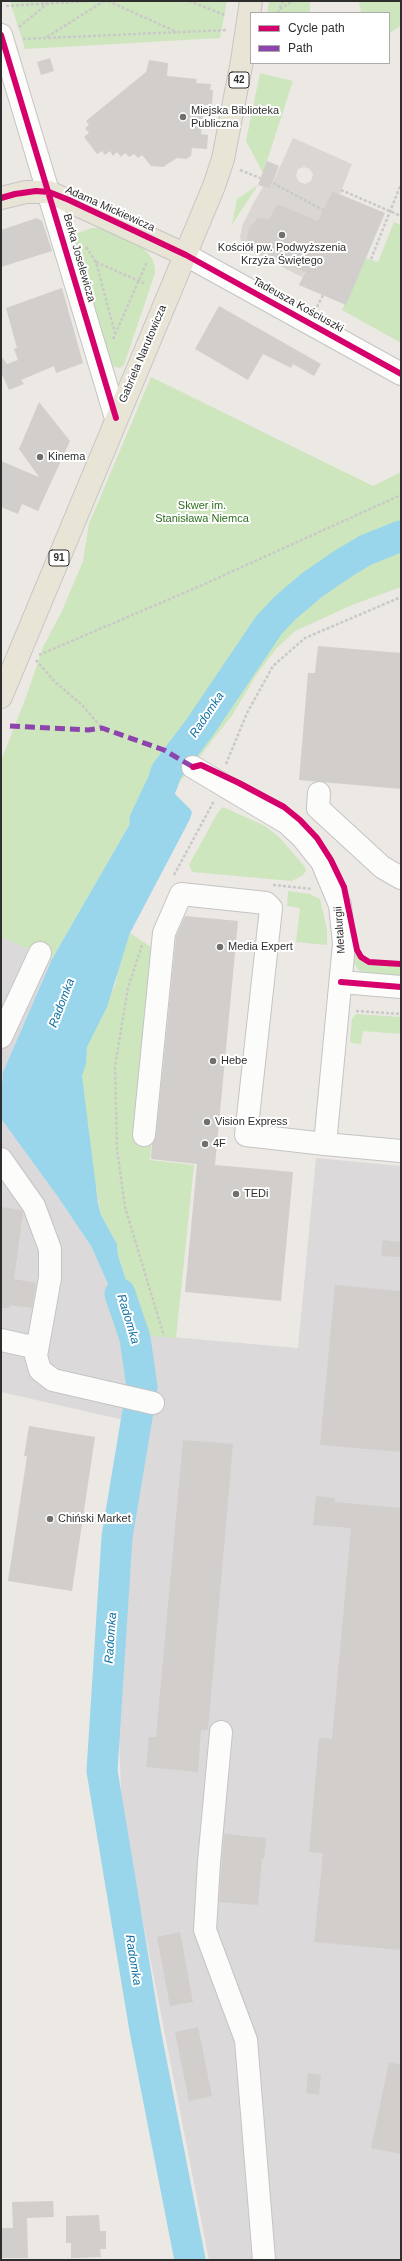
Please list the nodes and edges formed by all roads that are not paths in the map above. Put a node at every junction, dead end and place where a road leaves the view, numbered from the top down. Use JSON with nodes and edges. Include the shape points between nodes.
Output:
{"nodes":[{"id":1,"x":251,"y":1,"type":"edge"},
{"id":2,"x":10,"y":35,"type":"edge"},
{"id":3,"x":49,"y":192,"type":"junction"},
{"id":4,"x":1,"y":198,"type":"edge"},
{"id":5,"x":186,"y":254,"type":"junction"},
{"id":6,"x":401,"y":374,"type":"edge"},
{"id":7,"x":116,"y":418,"type":"junction"},
{"id":8,"x":2,"y":694,"type":"edge"},
{"id":9,"x":193,"y":767,"type":"dead end"},
{"id":10,"x":319,"y":793,"type":"dead end"},
{"id":11,"x":401,"y":878,"type":"edge"},
{"id":12,"x":40,"y":953,"type":"dead end"},
{"id":13,"x":341,"y":982,"type":"junction"},
{"id":14,"x":401,"y":987,"type":"edge"},
{"id":15,"x":1,"y":1038,"type":"edge"},
{"id":16,"x":144,"y":1135,"type":"dead end"},
{"id":17,"x":325,"y":1144,"type":"junction"},
{"id":18,"x":401,"y":1151,"type":"edge"},
{"id":19,"x":1,"y":1159,"type":"edge"},
{"id":20,"x":1,"y":1340,"type":"edge"},
{"id":21,"x":37,"y":1348,"type":"junction"},
{"id":22,"x":152,"y":1403,"type":"dead end"},
{"id":23,"x":221,"y":1732,"type":"dead end"},
{"id":24,"x":264,"y":2260,"type":"edge"}],
"edges":[{"from":1,"to":5,"type":"main road","name":"Gabriela Narutowicza","number":"42","via":[[223,159]]},
{"from":2,"to":3,"type":"street","name":"Berka Joselewicza"},
{"from":3,"to":4,"type":"main road","name":"Adama Mickiewicza","via":[[26,192]]},
{"from":3,"to":5,"type":"main road","name":"Adama Mickiewicza"},
{"from":3,"to":7,"type":"street","name":"Berka Joselewicza"},
{"from":5,"to":6,"type":"street","name":"Tadeusza Kościuszki"},
{"from":5,"to":7,"type":"main road","name":"Gabriela Narutowicza","number":"91"},
{"from":7,"to":8,"type":"main road","name":"Gabriela Narutowicza","number":"91"},
{"from":9,"to":13,"type":"street","name":"Metalurgii","via":[[287,823],[322,862],[340,905],[344,944]]},
{"from":10,"to":11,"type":"street","via":[[318,808],[382,867]]},
{"from":12,"to":15,"type":"street"},
{"from":13,"to":14,"type":"street"},
{"from":13,"to":17,"type":"street","name":"Metalurgii"},
{"from":16,"to":17,"type":"street","via":[[164,933],[181,894],[266,903],[271,908],[246,1135]]},
{"from":17,"to":18,"type":"street"},
{"from":19,"to":21,"type":"street","via":[[34,1206],[50,1249],[50,1278]]},
{"from":20,"to":21,"type":"street"},
{"from":21,"to":22,"type":"street","via":[[36,1361],[40,1370],[53,1380]]},
{"from":23,"to":24,"type":"street","via":[[205,1930],[246,2040]]}]}
